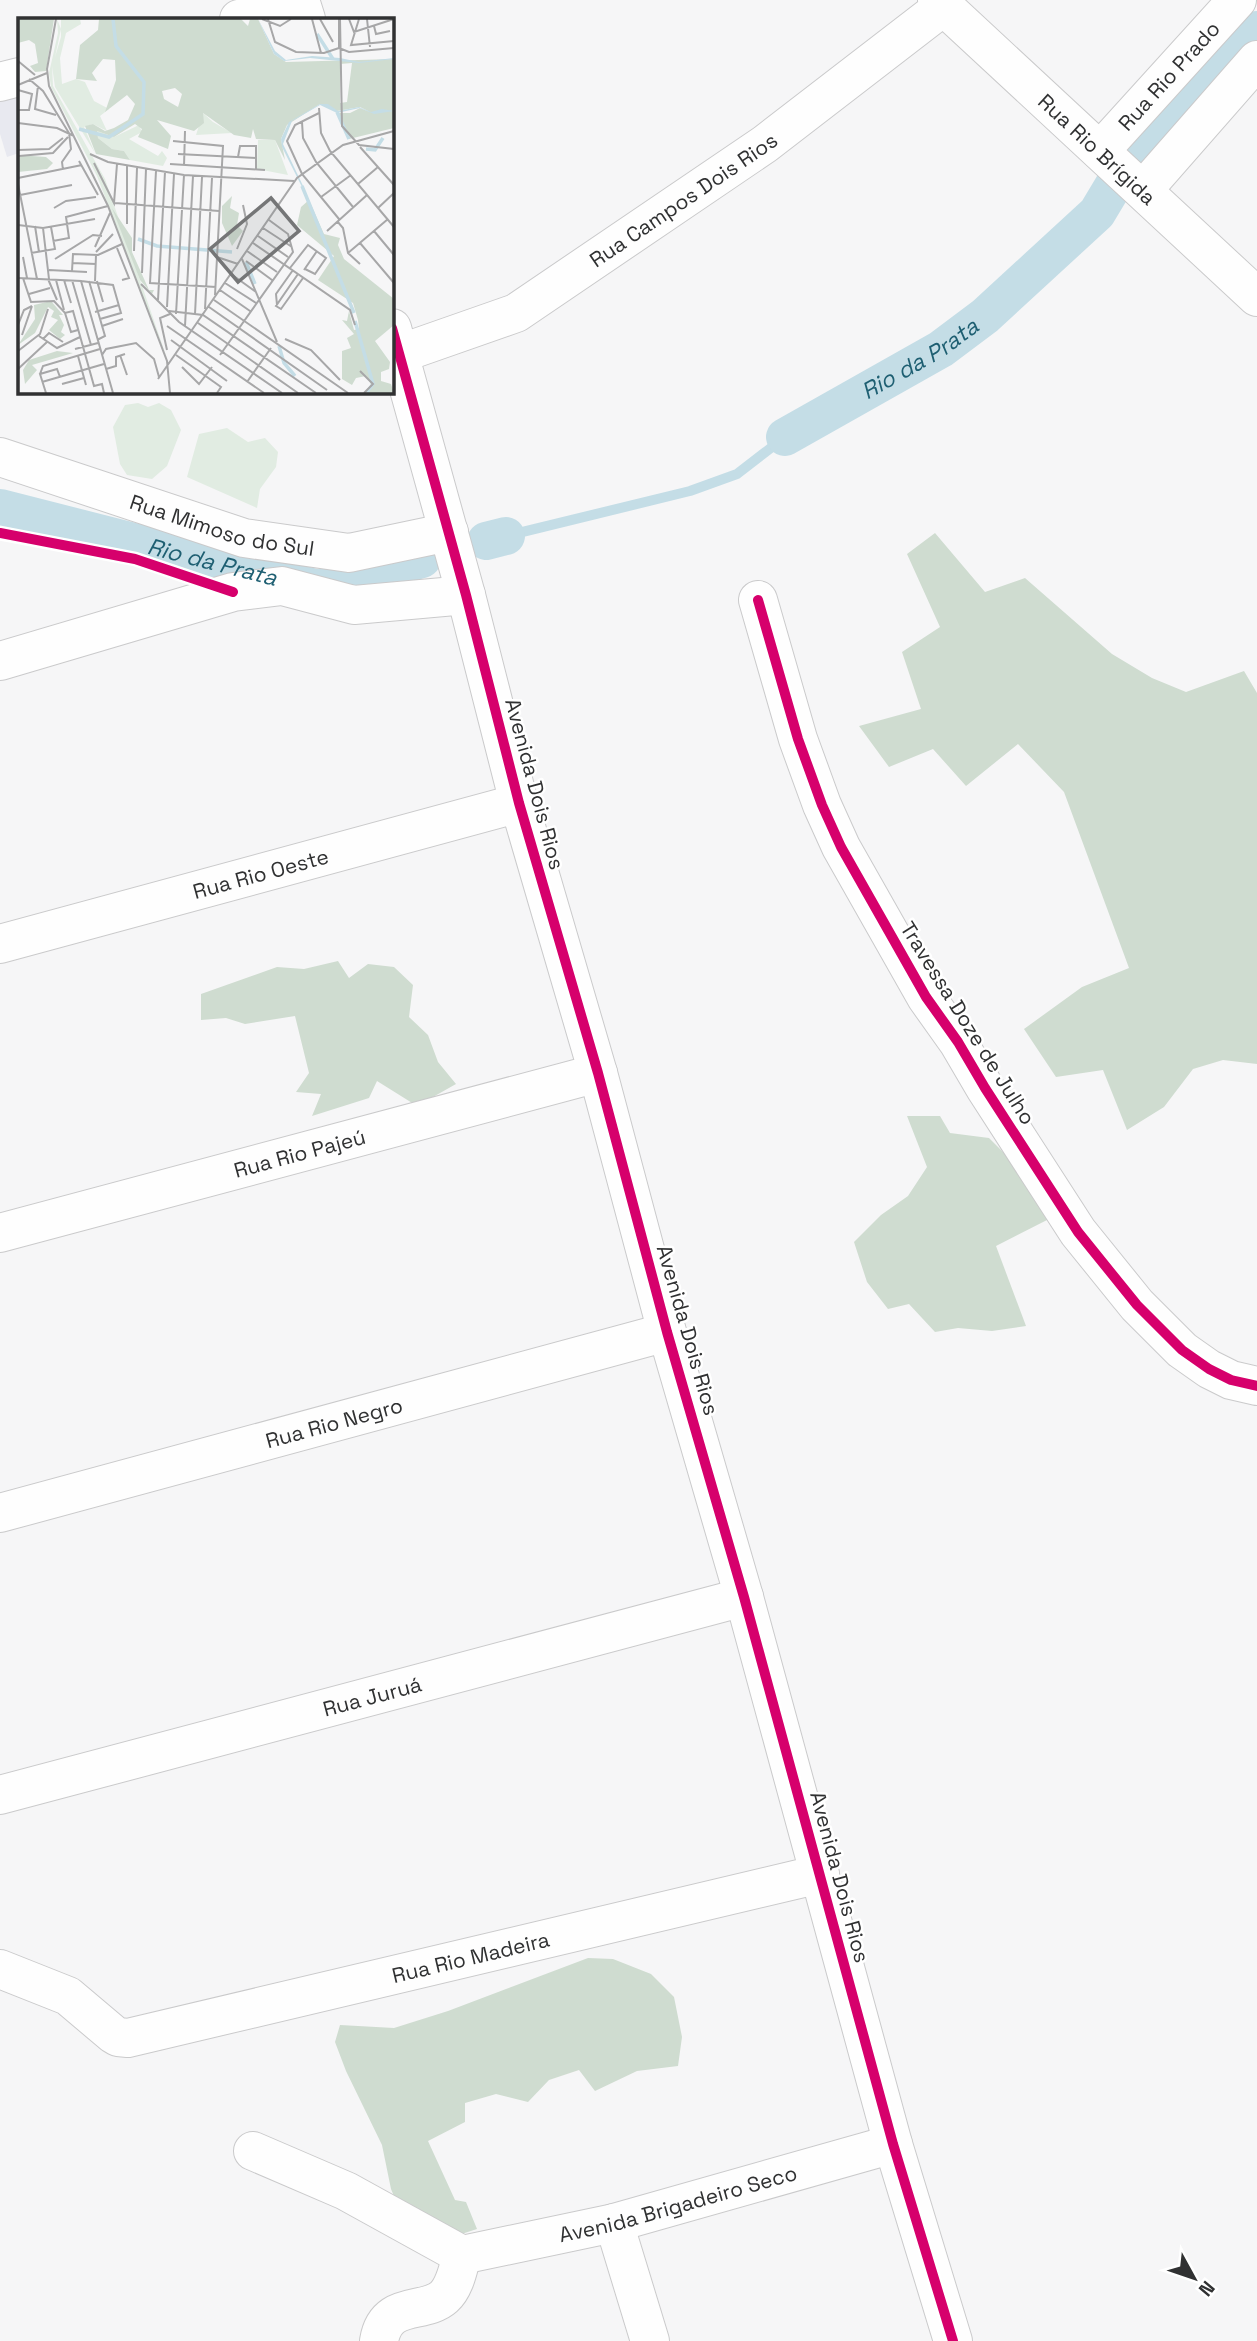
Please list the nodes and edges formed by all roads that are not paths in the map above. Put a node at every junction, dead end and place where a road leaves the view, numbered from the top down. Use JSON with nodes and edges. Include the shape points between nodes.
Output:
{"nodes":[{"id":1,"x":1237,"y":0,"type":"edge"},
{"id":2,"x":940,"y":3,"type":"edge"},
{"id":3,"x":303,"y":7,"type":"edge"},
{"id":4,"x":244,"y":18,"type":"edge"},
{"id":5,"x":1257,"y":60,"type":"edge"},
{"id":6,"x":18,"y":77,"type":"edge"},
{"id":7,"x":0,"y":82,"type":"edge"},
{"id":8,"x":1102,"y":152,"type":"junction"},
{"id":9,"x":1141,"y":188,"type":"junction"},
{"id":10,"x":1257,"y":297,"type":"edge"},
{"id":11,"x":396,"y":341,"type":"edge"},
{"id":12,"x":0,"y":457,"type":"edge"},
{"id":13,"x":449,"y":532,"type":"junction"},
{"id":14,"x":466,"y":595,"type":"junction"},
{"id":15,"x":758,"y":600,"type":"dead end"},
{"id":16,"x":0,"y":662,"type":"edge"},
{"id":17,"x":519,"y":803,"type":"junction"},
{"id":18,"x":0,"y":944,"type":"edge"},
{"id":19,"x":598,"y":1073,"type":"junction"},
{"id":20,"x":0,"y":1233,"type":"edge"},
{"id":21,"x":667,"y":1332,"type":"junction"},
{"id":22,"x":1257,"y":1386,"type":"edge"},
{"id":23,"x":0,"y":1513,"type":"edge"},
{"id":24,"x":744,"y":1597,"type":"junction"},
{"id":25,"x":0,"y":1795,"type":"edge"},
{"id":26,"x":820,"y":1874,"type":"junction"},
{"id":27,"x":0,"y":1969,"type":"edge"},
{"id":28,"x":892,"y":2144,"type":"junction"},
{"id":29,"x":253,"y":2151,"type":"dead end"},
{"id":30,"x":614,"y":2223,"type":"junction"},
{"id":31,"x":462,"y":2255,"type":"junction"},
{"id":32,"x":379,"y":2341,"type":"edge"},
{"id":33,"x":650,"y":2341,"type":"edge"},
{"id":34,"x":953,"y":2341,"type":"edge"}],
"edges":[{"from":1,"to":8,"type":"street","name":"Rua Rio Prado"},
{"from":2,"to":8,"type":"street","name":"Rua Rio Brígida"},
{"from":2,"to":11,"type":"street","name":"Rua Campos Dois Rios","via":[[765,144],[516,313]]},
{"from":3,"to":4,"type":"street"},
{"from":5,"to":9,"type":"street"},
{"from":6,"to":7,"type":"street"},
{"from":8,"to":9,"type":"street","name":"Rua Rio Brígida"},
{"from":9,"to":10,"type":"street","name":"Rua Rio Brígida"},
{"from":11,"to":13,"type":"street","name":"Avenida Dois Rios"},
{"from":12,"to":13,"type":"street","name":"Rua Mimoso do Sul","via":[[244,538],[349,553]]},
{"from":13,"to":14,"type":"street","name":"Avenida Dois Rios"},
{"from":14,"to":16,"type":"street","via":[[354,605],[282,586],[233,592]]},
{"from":14,"to":17,"type":"street","name":"Avenida Dois Rios"},
{"from":15,"to":22,"type":"street","name":"Travessa Doze de Julho","via":[[822,805],[841,848],[926,997],[1078,1232],[1137,1305],[1182,1350],[1209,1369]]},
{"from":17,"to":18,"type":"street","name":"Rua Rio Oeste"},
{"from":17,"to":19,"type":"street","name":"Avenida Dois Rios"},
{"from":19,"to":20,"type":"street","name":"Rua Rio Pajeú"},
{"from":19,"to":21,"type":"street","name":"Avenida Dois Rios"},
{"from":21,"to":23,"type":"street","name":"Rua Rio Negro"},
{"from":21,"to":24,"type":"street","name":"Avenida Dois Rios"},
{"from":24,"to":25,"type":"street","name":"Rua Juruá"},
{"from":24,"to":26,"type":"street","name":"Avenida Dois Rios"},
{"from":26,"to":27,"type":"street","name":"Rua Rio Madeira","via":[[123,2038],[68,1996]]},
{"from":26,"to":28,"type":"street","name":"Avenida Dois Rios"},
{"from":28,"to":30,"type":"street","name":"Avenida Brigadeiro Seco"},
{"from":28,"to":34,"type":"street","name":"Avenida Dois Rios"},
{"from":29,"to":31,"type":"street","via":[[346,2191]]},
{"from":30,"to":31,"type":"street","name":"Avenida Brigadeiro Seco"},
{"from":30,"to":33,"type":"street"},
{"from":31,"to":32,"type":"street","via":[[447,2294],[397,2313],[384,2326]]}]}
